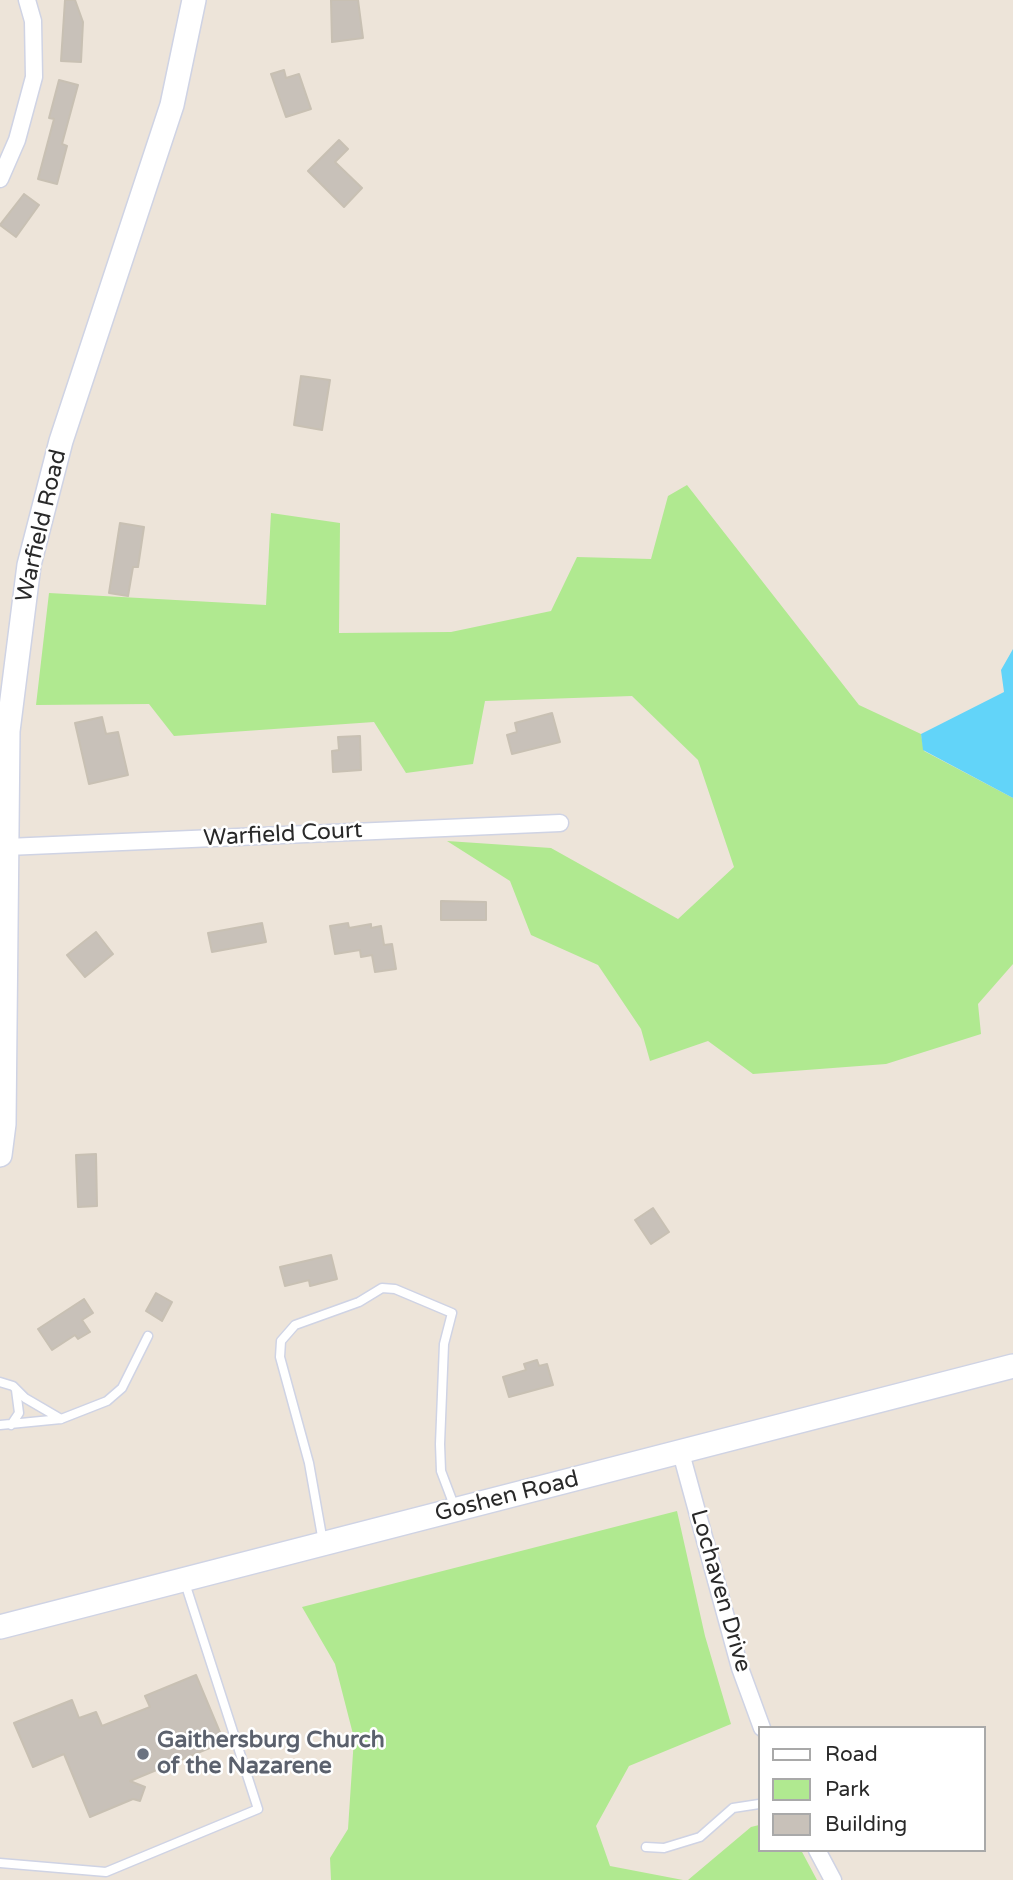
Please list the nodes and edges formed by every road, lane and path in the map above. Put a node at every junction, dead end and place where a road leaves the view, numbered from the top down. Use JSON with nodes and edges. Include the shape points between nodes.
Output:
{"nodes":[{"id":1,"x":27,"y":0,"type":"edge"},
{"id":2,"x":194,"y":0,"type":"edge"},
{"id":3,"x":0,"y":179,"type":"edge"},
{"id":4,"x":560,"y":823,"type":"dead end"},
{"id":5,"x":7,"y":847,"type":"junction"},
{"id":6,"x":0,"y":1155,"type":"edge"},
{"id":7,"x":148,"y":1336,"type":"dead end"},
{"id":8,"x":1013,"y":1366,"type":"edge"},
{"id":9,"x":0,"y":1382,"type":"edge"},
{"id":10,"x":16,"y":1390,"type":"junction"},
{"id":11,"x":61,"y":1419,"type":"junction"},
{"id":12,"x":0,"y":1425,"type":"edge"},
{"id":13,"x":11,"y":1425,"type":"junction"},
{"id":14,"x":681,"y":1453,"type":"junction"},
{"id":15,"x":456,"y":1510,"type":"junction"},
{"id":16,"x":323,"y":1545,"type":"junction"},
{"id":17,"x":184,"y":1580,"type":"junction"},
{"id":18,"x":0,"y":1627,"type":"edge"},
{"id":19,"x":761,"y":1726,"type":"edge"},
{"id":20,"x":758,"y":1804,"type":"edge"},
{"id":21,"x":646,"y":1847,"type":"dead end"},
{"id":22,"x":818,"y":1852,"type":"edge"},
{"id":23,"x":0,"y":1863,"type":"edge"},
{"id":24,"x":833,"y":1880,"type":"edge"}],
"edges":[{"from":1,"to":3,"type":"street","via":[[33,21],[34,77],[17,140]]},
{"from":2,"to":5,"type":"street","name":"Warfield Road","via":[[172,106],[61,441],[29,565],[8,731]]},
{"from":4,"to":5,"type":"street","name":"Warfield Court"},
{"from":5,"to":6,"type":"street","name":"Warfield Road"},
{"from":7,"to":11,"type":"lane","via":[[122,1388],[107,1401]]},
{"from":8,"to":14,"type":"street","name":"Goshen Road"},
{"from":9,"to":10,"type":"lane"},
{"from":10,"to":11,"type":"lane"},
{"from":10,"to":13,"type":"lane","via":[[19,1413]]},
{"from":11,"to":13,"type":"lane"},
{"from":12,"to":13,"type":"lane"},
{"from":14,"to":15,"type":"street","name":"Goshen Road"},
{"from":14,"to":19,"type":"street","name":"Lochaven Drive","via":[[740,1668]]},
{"from":15,"to":16,"type":"street","name":"Goshen Road"},
{"from":15,"to":16,"type":"lane","via":[[441,1471],[440,1444],[444,1344],[452,1312],[382,1288],[359,1302],[295,1325],[281,1341],[280,1357],[309,1463]]},
{"from":16,"to":17,"type":"street","name":"Goshen Road"},
{"from":17,"to":18,"type":"street","name":"Goshen Road"},
{"from":17,"to":23,"type":"lane","via":[[258,1809],[106,1872]]},
{"from":20,"to":21,"type":"lane","via":[[733,1808],[700,1837],[664,1848]]},
{"from":22,"to":24,"type":"street"}]}
